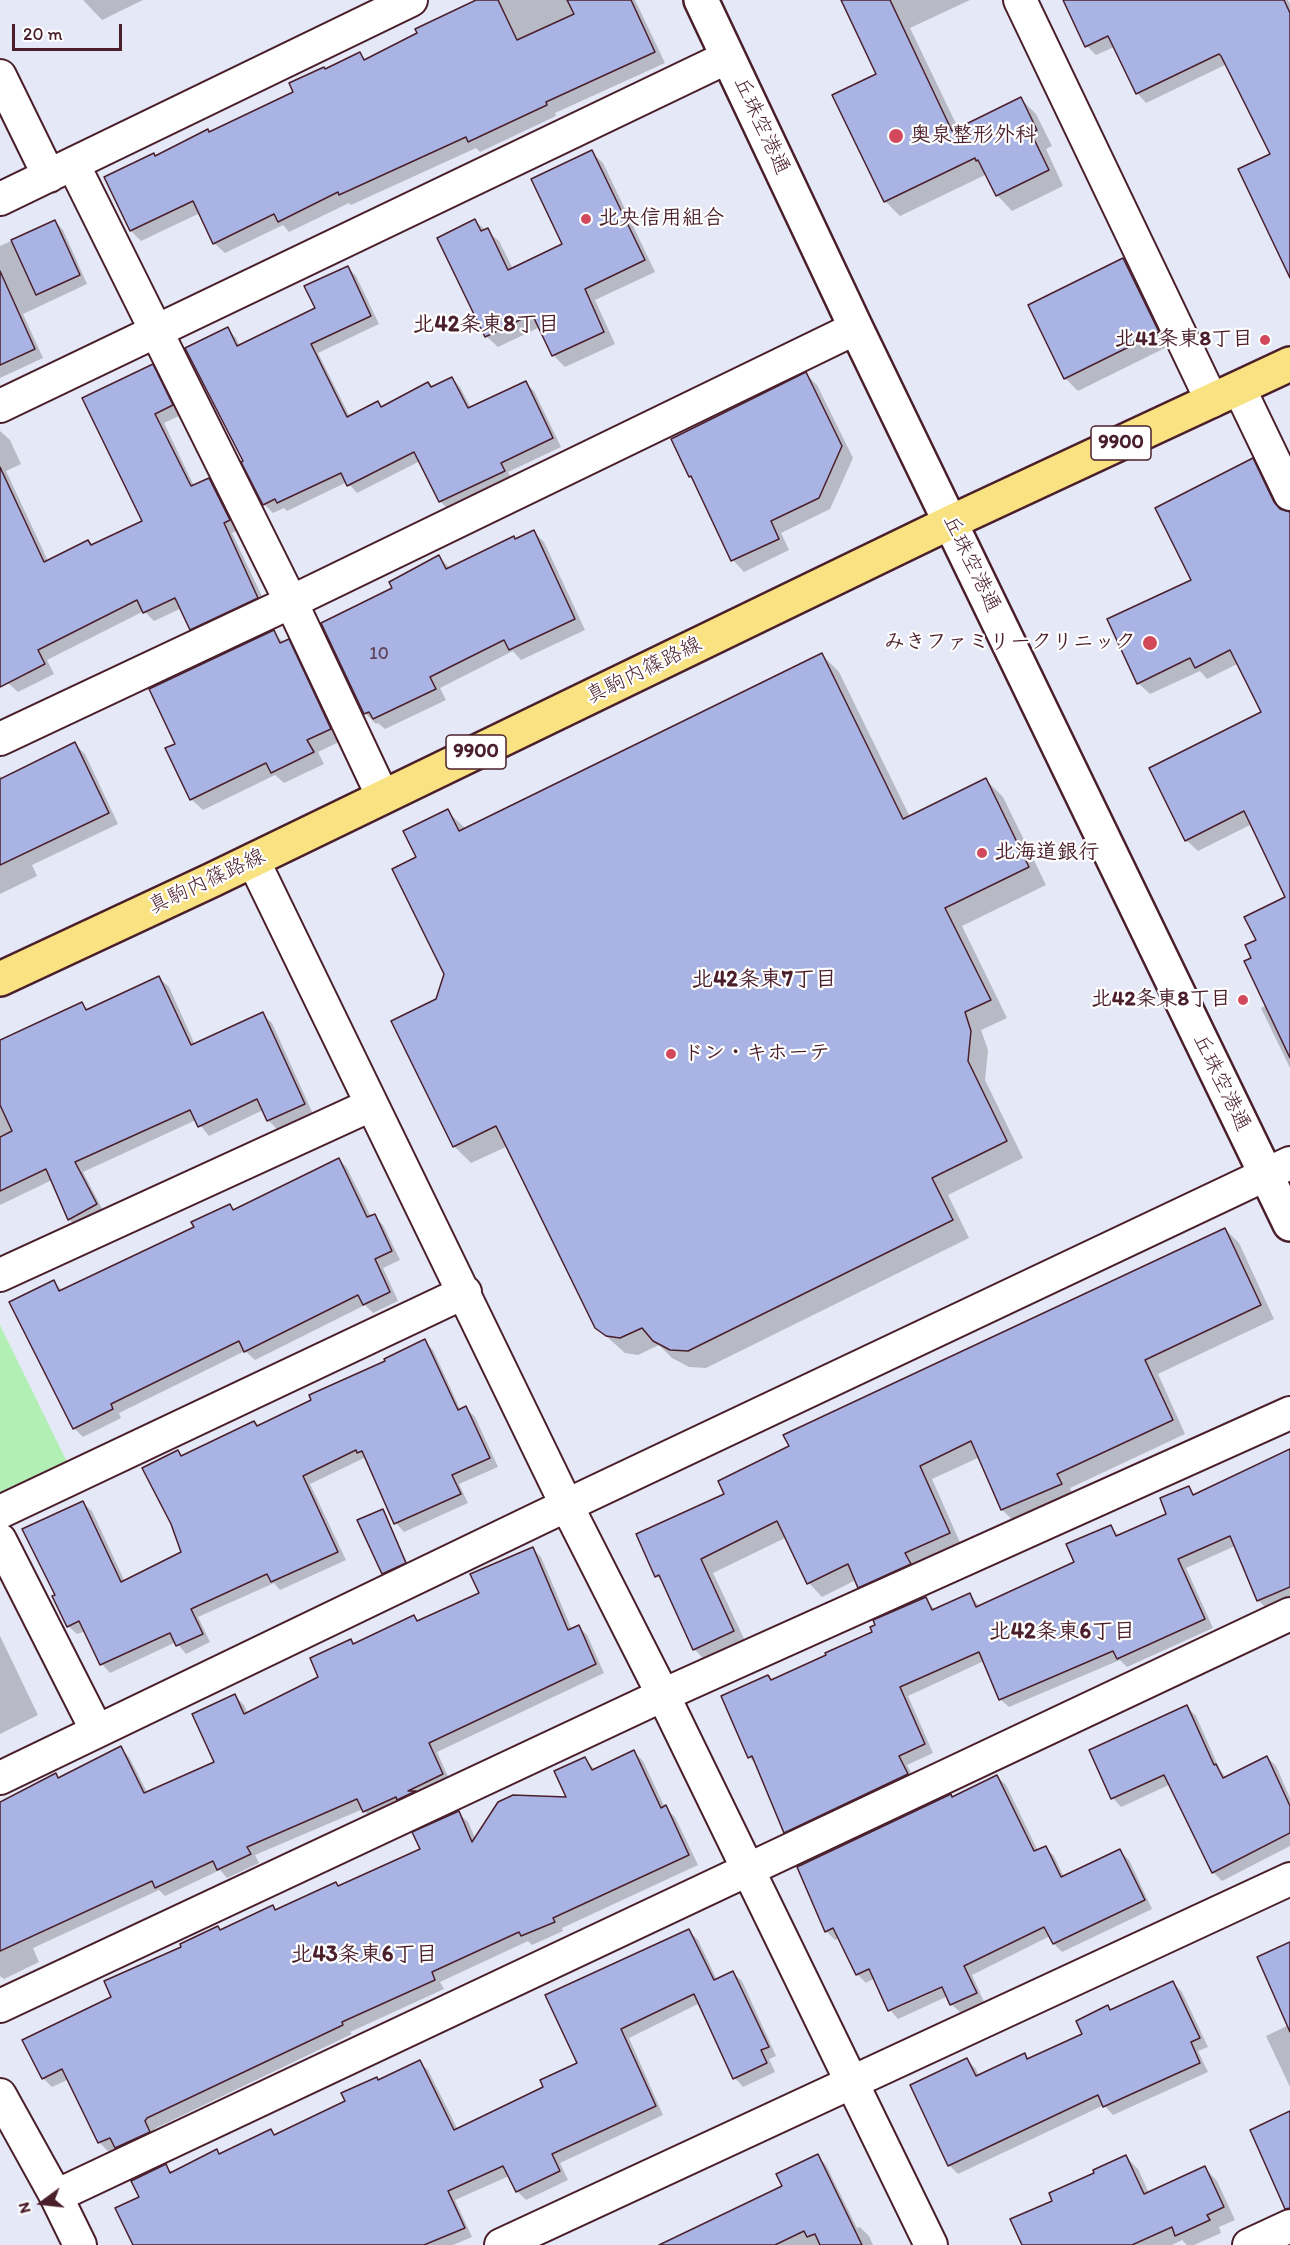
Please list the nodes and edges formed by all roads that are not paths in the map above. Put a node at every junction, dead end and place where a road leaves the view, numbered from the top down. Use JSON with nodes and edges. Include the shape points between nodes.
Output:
{"nodes":[{"id":1,"x":411,"y":0,"type":"edge"},
{"id":2,"x":701,"y":0,"type":"edge"},
{"id":3,"x":1020,"y":0,"type":"edge"},
{"id":4,"x":728,"y":57,"type":"junction"},
{"id":5,"x":0,"y":76,"type":"edge"},
{"id":6,"x":61,"y":170,"type":"junction"},
{"id":7,"x":0,"y":199,"type":"edge"},
{"id":8,"x":856,"y":328,"type":"junction"},
{"id":9,"x":155,"y":332,"type":"junction"},
{"id":10,"x":1290,"y":364,"type":"edge"},
{"id":11,"x":1225,"y":394,"type":"junction"},
{"id":12,"x":0,"y":406,"type":"edge"},
{"id":13,"x":1290,"y":494,"type":"edge"},
{"id":14,"x":951,"y":522,"type":"junction"},
{"id":15,"x":291,"y":602,"type":"junction"},
{"id":16,"x":0,"y":739,"type":"edge"},
{"id":17,"x":383,"y":797,"type":"junction"},
{"id":18,"x":254,"y":860,"type":"junction"},
{"id":19,"x":0,"y":979,"type":"edge"},
{"id":20,"x":371,"y":1105,"type":"junction"},
{"id":21,"x":1278,"y":1169,"type":"edge"},
{"id":22,"x":1290,"y":1224,"type":"edge"},
{"id":23,"x":0,"y":1275,"type":"edge"},
{"id":24,"x":465,"y":1292,"type":"junction"},
{"id":25,"x":1290,"y":1413,"type":"edge"},
{"id":26,"x":567,"y":1506,"type":"junction"},
{"id":27,"x":0,"y":1512,"type":"edge"},
{"id":28,"x":0,"y":1540,"type":"edge"},
{"id":29,"x":1290,"y":1614,"type":"edge"},
{"id":30,"x":663,"y":1695,"type":"junction"},
{"id":31,"x":97,"y":1731,"type":"junction"},
{"id":32,"x":0,"y":1778,"type":"edge"},
{"id":33,"x":747,"y":1869,"type":"junction"},
{"id":34,"x":1290,"y":1879,"type":"edge"},
{"id":35,"x":0,"y":2006,"type":"edge"},
{"id":36,"x":852,"y":2082,"type":"junction"},
{"id":37,"x":0,"y":2094,"type":"edge"},
{"id":38,"x":56,"y":2196,"type":"junction"},
{"id":39,"x":1290,"y":2226,"type":"edge"},
{"id":40,"x":80,"y":2245,"type":"edge"},
{"id":41,"x":501,"y":2245,"type":"edge"},
{"id":42,"x":932,"y":2245,"type":"edge"},
{"id":43,"x":1249,"y":2245,"type":"edge"}],
"edges":[{"from":1,"to":6,"type":"street"},
{"from":2,"to":4,"type":"main road","name":"丘珠空港通"},
{"from":3,"to":11,"type":"street"},
{"from":4,"to":8,"type":"main road","name":"丘珠空港通"},
{"from":4,"to":9,"type":"street"},
{"from":5,"to":6,"type":"street"},
{"from":6,"to":7,"type":"street"},
{"from":6,"to":9,"type":"street"},
{"from":8,"to":14,"type":"main road","name":"丘珠空港通"},
{"from":8,"to":15,"type":"street"},
{"from":9,"to":12,"type":"street"},
{"from":9,"to":15,"type":"street"},
{"from":10,"to":11,"type":"main road","name":"真駒内篠路線","number":"9900"},
{"from":11,"to":13,"type":"street"},
{"from":11,"to":14,"type":"main road","name":"真駒内篠路線","number":"9900"},
{"from":14,"to":17,"type":"main road","name":"真駒内篠路線","number":"9900"},
{"from":14,"to":21,"type":"main road","name":"丘珠空港通"},
{"from":15,"to":16,"type":"street"},
{"from":15,"to":17,"type":"street"},
{"from":17,"to":18,"type":"main road","name":"真駒内篠路線","number":"9900"},
{"from":18,"to":19,"type":"main road","name":"真駒内篠路線","number":"9900"},
{"from":18,"to":20,"type":"street"},
{"from":20,"to":23,"type":"street"},
{"from":20,"to":24,"type":"street"},
{"from":21,"to":22,"type":"main road","name":"丘珠空港通"},
{"from":21,"to":26,"type":"street"},
{"from":24,"to":26,"type":"street"},
{"from":24,"to":27,"type":"street"},
{"from":25,"to":30,"type":"street"},
{"from":26,"to":30,"type":"street"},
{"from":26,"to":31,"type":"street"},
{"from":28,"to":31,"type":"street"},
{"from":29,"to":33,"type":"street"},
{"from":30,"to":33,"type":"street"},
{"from":30,"to":35,"type":"street"},
{"from":31,"to":32,"type":"street"},
{"from":33,"to":36,"type":"street"},
{"from":33,"to":38,"type":"street"},
{"from":34,"to":36,"type":"street"},
{"from":36,"to":41,"type":"street"},
{"from":36,"to":42,"type":"street"},
{"from":37,"to":38,"type":"street"},
{"from":38,"to":40,"type":"street"},
{"from":39,"to":43,"type":"street"}]}
